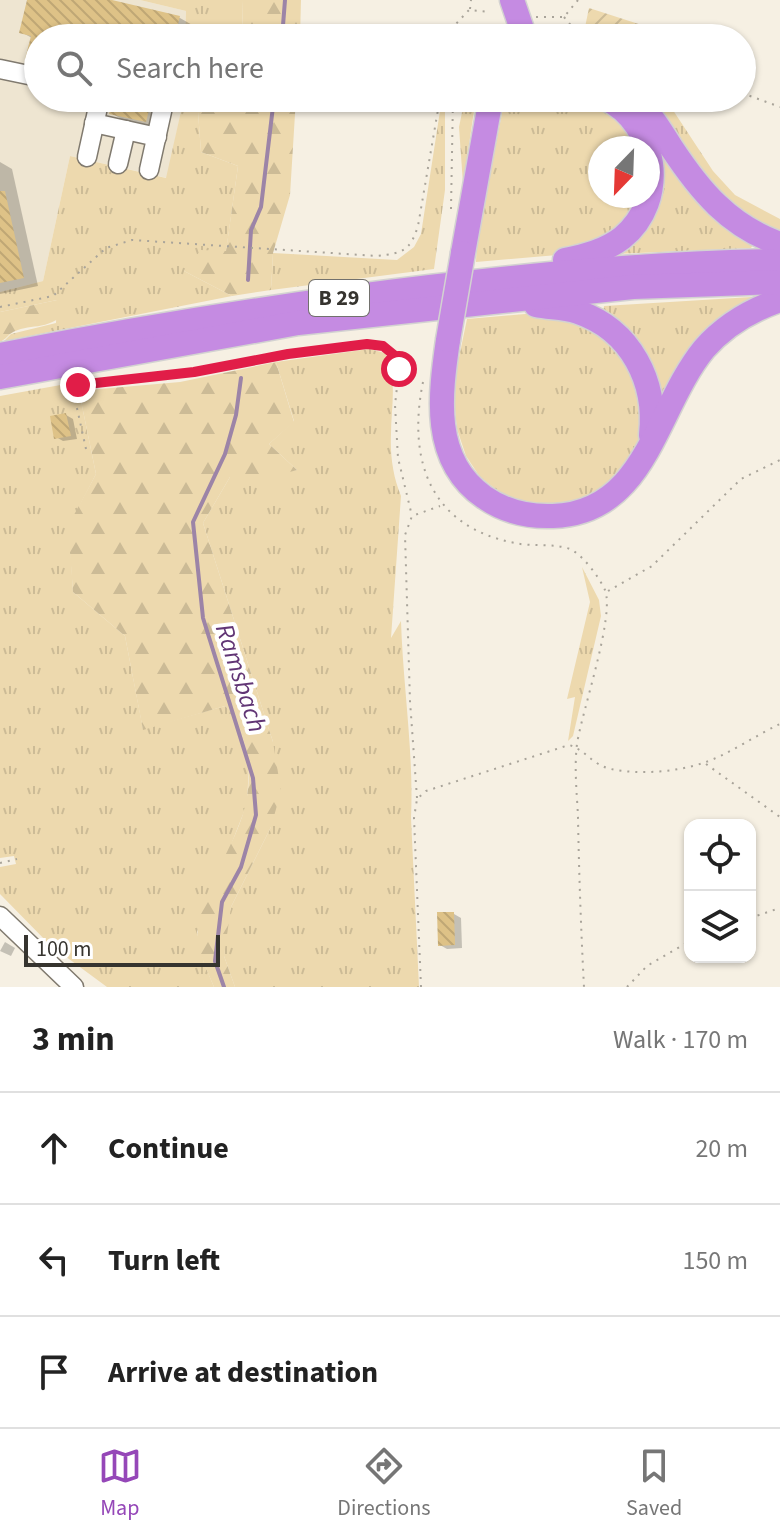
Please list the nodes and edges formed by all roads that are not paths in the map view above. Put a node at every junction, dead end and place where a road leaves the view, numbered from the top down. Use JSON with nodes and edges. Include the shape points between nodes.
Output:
{"nodes":[{"id":1,"x":0,"y":69,"type":"edge"},
{"id":2,"x":24,"y":74,"type":"edge"},
{"id":3,"x":97,"y":112,"type":"edge"},
{"id":4,"x":162,"y":112,"type":"edge"},
{"id":5,"x":488,"y":112,"type":"edge"},
{"id":6,"x":626,"y":112,"type":"edge"},
{"id":7,"x":644,"y":112,"type":"edge"},
{"id":8,"x":94,"y":123,"type":"junction"},
{"id":9,"x":126,"y":130,"type":"junction"},
{"id":10,"x":157,"y":137,"type":"junction"},
{"id":11,"x":87,"y":157,"type":"dead end"},
{"id":12,"x":118,"y":164,"type":"dead end"},
{"id":13,"x":149,"y":170,"type":"dead end"},
{"id":14,"x":780,"y":244,"type":"edge"},
{"id":15,"x":780,"y":261,"type":"edge"},
{"id":16,"x":537,"y":274,"type":"junction"},
{"id":17,"x":780,"y":282,"type":"edge"},
{"id":18,"x":513,"y":298,"type":"junction"},
{"id":19,"x":780,"y":300,"type":"edge"},
{"id":20,"x":0,"y":355,"type":"edge"},
{"id":21,"x":0,"y":377,"type":"edge"},
{"id":22,"x":647,"y":449,"type":"junction"},
{"id":23,"x":0,"y":916,"type":"edge"},
{"id":24,"x":74,"y":987,"type":"edge"}],
"edges":[{"from":1,"to":2,"type":"street"},
{"from":3,"to":8,"type":"street"},
{"from":4,"to":10,"type":"street"},
{"from":5,"to":22,"type":"highway","bridge":true,"via":[[448,340],[441,410],[447,448],[479,494],[531,516],[583,511],[607,500],[627,483]]},
{"from":6,"to":16,"type":"highway","via":[[648,145],[652,169],[647,201],[622,238]]},
{"from":7,"to":14,"type":"highway","via":[[706,196],[738,224]]},
{"from":8,"to":9,"type":"street"},
{"from":8,"to":11,"type":"street"},
{"from":9,"to":10,"type":"street"},
{"from":9,"to":12,"type":"street"},
{"from":10,"to":13,"type":"street"},
{"from":15,"to":16,"type":"highway","number":"B 29"},
{"from":16,"to":20,"type":"highway","number":"B 29","via":[[142,328]]},
{"from":17,"to":18,"type":"highway","number":"B 29"},
{"from":18,"to":21,"type":"highway","number":"B 29","via":[[298,323]]},
{"from":18,"to":22,"type":"highway","via":[[590,317],[624,342],[641,366],[650,393]]},
{"from":19,"to":22,"type":"highway","via":[[740,318],[705,348]]},
{"from":23,"to":24,"type":"street"}]}
